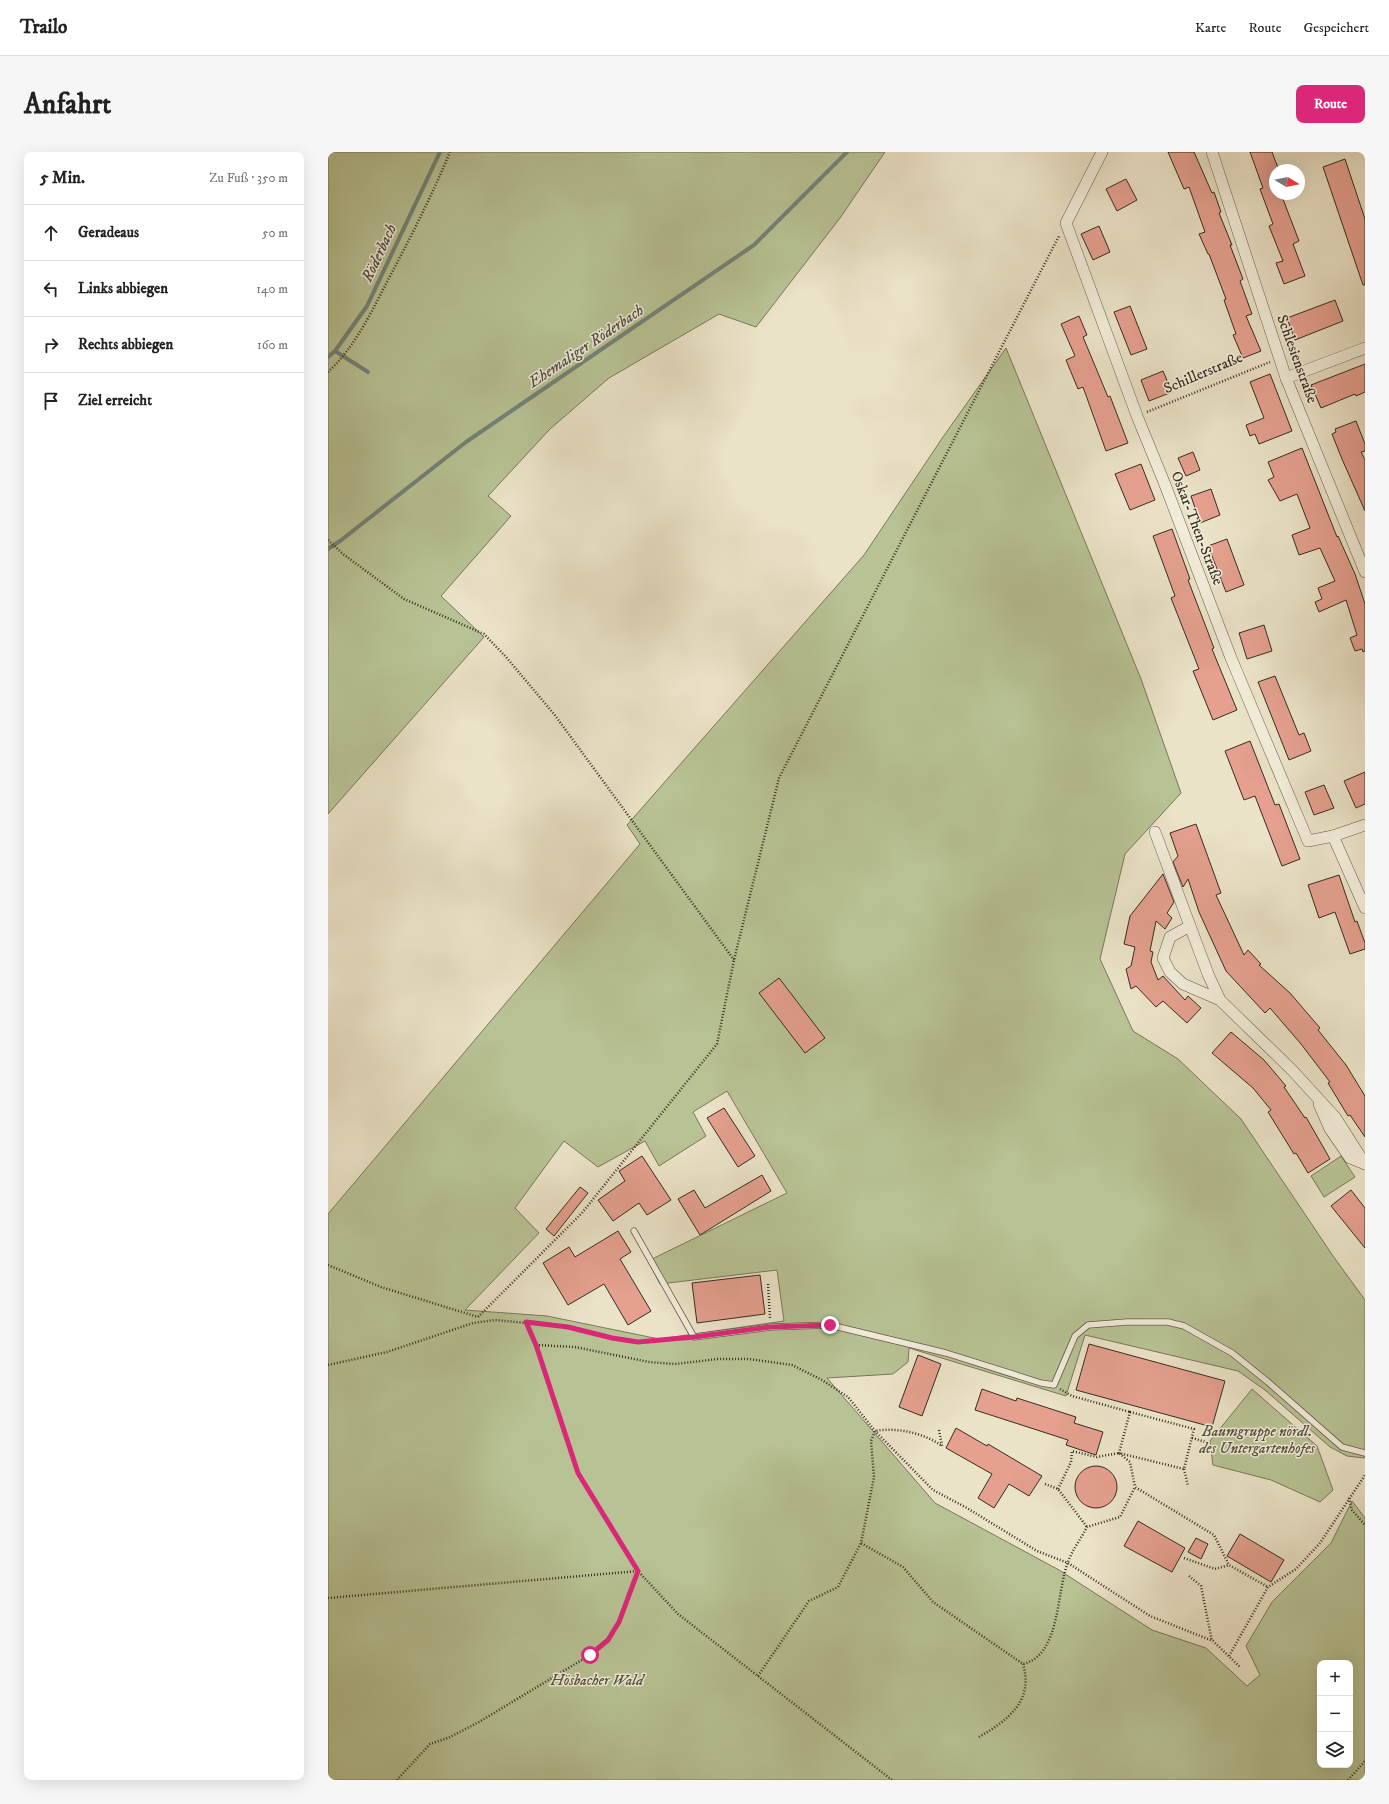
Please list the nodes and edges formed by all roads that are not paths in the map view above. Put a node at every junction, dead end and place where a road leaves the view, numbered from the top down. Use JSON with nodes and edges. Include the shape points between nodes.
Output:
{"nodes":[{"id":1,"x":1102,"y":152,"type":"edge"},
{"id":2,"x":1212,"y":152,"type":"edge"},
{"id":3,"x":1365,"y":348,"type":"edge"},
{"id":4,"x":1286,"y":378,"type":"junction"},
{"id":5,"x":1365,"y":572,"type":"edge"},
{"id":6,"x":1365,"y":825,"type":"edge"},
{"id":7,"x":1154,"y":832,"type":"dead end"},
{"id":8,"x":1333,"y":836,"type":"junction"},
{"id":9,"x":1365,"y":908,"type":"edge"},
{"id":10,"x":1190,"y":926,"type":"junction"},
{"id":11,"x":1220,"y":1000,"type":"junction"},
{"id":12,"x":1365,"y":1164,"type":"edge"},
{"id":13,"x":634,"y":1231,"type":"dead end"},
{"id":14,"x":1365,"y":1453,"type":"edge"}],
"edges":[{"from":1,"to":8,"type":"street","name":"Oskar-Then-Straße","via":[[1066,223],[1137,416],[1231,658],[1308,840]]},
{"from":2,"to":4,"type":"street","name":"Schlesienstraße"},
{"from":3,"to":4,"type":"street"},
{"from":4,"to":5,"type":"street","name":"Schlesienstraße"},
{"from":6,"to":8,"type":"street"},
{"from":7,"to":10,"type":"street"},
{"from":8,"to":9,"type":"street"},
{"from":10,"to":11,"type":"street"},
{"from":10,"to":11,"type":"street","via":[[1170,937],[1163,958],[1170,972],[1183,984]]},
{"from":11,"to":12,"type":"street","via":[[1292,1070],[1335,1117]]},
{"from":13,"to":14,"type":"lane","via":[[694,1337],[770,1327],[830,1325],[946,1353],[1040,1383],[1054,1385],[1075,1336],[1088,1325],[1168,1322],[1184,1326],[1232,1353],[1342,1447]]}]}
